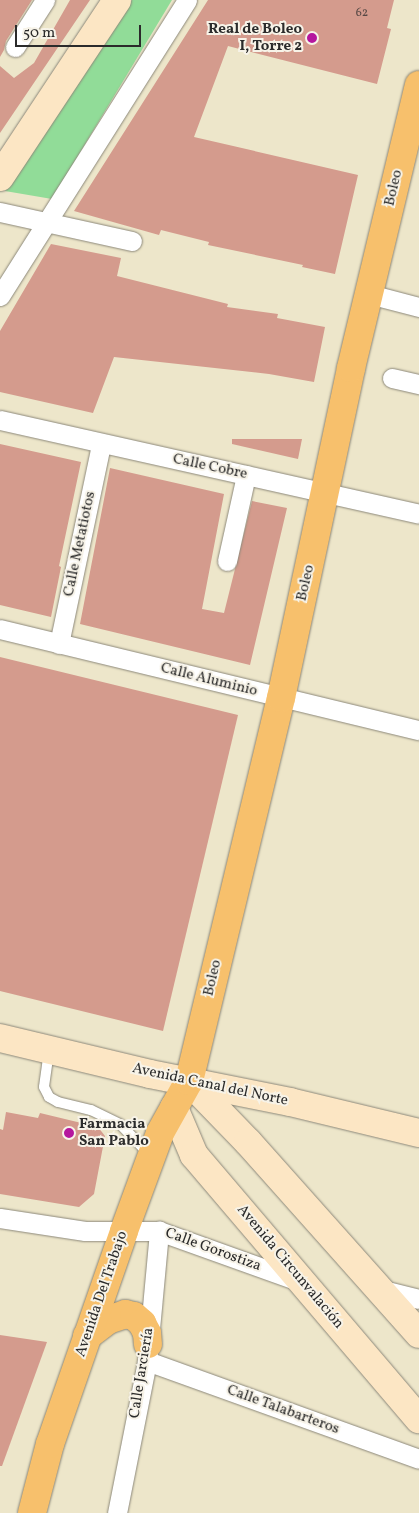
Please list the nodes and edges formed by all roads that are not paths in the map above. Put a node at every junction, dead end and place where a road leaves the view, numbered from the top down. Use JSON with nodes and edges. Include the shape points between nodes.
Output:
{"nodes":[{"id":1,"x":45,"y":0,"type":"edge"},
{"id":2,"x":117,"y":0,"type":"edge"},
{"id":3,"x":187,"y":0,"type":"edge"},
{"id":4,"x":15,"y":47,"type":"dead end"},
{"id":5,"x":419,"y":85,"type":"edge"},
{"id":6,"x":0,"y":177,"type":"edge"},
{"id":7,"x":0,"y":212,"type":"edge"},
{"id":8,"x":47,"y":222,"type":"junction"},
{"id":9,"x":132,"y":242,"type":"dead end"},
{"id":10,"x":369,"y":294,"type":"junction"},
{"id":11,"x":0,"y":296,"type":"edge"},
{"id":12,"x":419,"y":307,"type":"edge"},
{"id":13,"x":392,"y":378,"type":"dead end"},
{"id":14,"x":419,"y":384,"type":"edge"},
{"id":15,"x":0,"y":420,"type":"edge"},
{"id":16,"x":102,"y":444,"type":"junction"},
{"id":17,"x":246,"y":474,"type":"junction"},
{"id":18,"x":326,"y":493,"type":"junction"},
{"id":19,"x":419,"y":514,"type":"edge"},
{"id":20,"x":227,"y":561,"type":"dead end"},
{"id":21,"x":0,"y":629,"type":"edge"},
{"id":22,"x":59,"y":644,"type":"junction"},
{"id":23,"x":281,"y":698,"type":"junction"},
{"id":24,"x":419,"y":730,"type":"edge"},
{"id":25,"x":0,"y":1038,"type":"edge"},
{"id":26,"x":50,"y":1050,"type":"junction"},
{"id":27,"x":188,"y":1081,"type":"junction"},
{"id":28,"x":174,"y":1108,"type":"junction"},
{"id":29,"x":419,"y":1133,"type":"edge"},
{"id":30,"x":151,"y":1157,"type":"junction"},
{"id":31,"x":0,"y":1218,"type":"edge"},
{"id":32,"x":124,"y":1231,"type":"junction"},
{"id":33,"x":159,"y":1231,"type":"junction"},
{"id":34,"x":304,"y":1283,"type":"junction"},
{"id":35,"x":379,"y":1289,"type":"junction"},
{"id":36,"x":419,"y":1299,"type":"edge"},
{"id":37,"x":419,"y":1334,"type":"edge"},
{"id":38,"x":87,"y":1336,"type":"junction"},
{"id":39,"x":147,"y":1352,"type":"junction"},
{"id":40,"x":419,"y":1419,"type":"edge"},
{"id":41,"x":419,"y":1459,"type":"edge"},
{"id":42,"x":32,"y":1513,"type":"edge"},
{"id":43,"x":117,"y":1513,"type":"edge"}],
"edges":[{"from":1,"to":4,"type":"street"},
{"from":2,"to":6,"type":"main road"},
{"from":3,"to":8,"type":"street"},
{"from":5,"to":10,"type":"main road","name":"Boleo"},
{"from":7,"to":8,"type":"street"},
{"from":8,"to":9,"type":"street"},
{"from":8,"to":11,"type":"street"},
{"from":10,"to":12,"type":"street"},
{"from":10,"to":18,"type":"main road","name":"Boleo"},
{"from":13,"to":14,"type":"street"},
{"from":15,"to":16,"type":"street","name":"Calle Cobre"},
{"from":16,"to":17,"type":"street","name":"Calle Cobre"},
{"from":16,"to":22,"type":"street","name":"Calle Metatiotos"},
{"from":17,"to":18,"type":"street","name":"Calle Cobre"},
{"from":17,"to":20,"type":"street"},
{"from":18,"to":19,"type":"street","name":"Calle Cobre"},
{"from":18,"to":23,"type":"main road","name":"Boleo"},
{"from":21,"to":22,"type":"street","name":"Calle Aluminio"},
{"from":22,"to":23,"type":"street","name":"Calle Aluminio"},
{"from":23,"to":24,"type":"street","name":"Calle Aluminio"},
{"from":23,"to":27,"type":"main road","name":"Boleo"},
{"from":25,"to":26,"type":"main road","name":"Avenida Canal del Norte"},
{"from":26,"to":27,"type":"main road","name":"Avenida Canal del Norte"},
{"from":26,"to":30,"type":"lane","via":[[44,1087],[49,1097],[91,1110],[120,1124]]},
{"from":27,"to":28,"type":"main road","name":"Avenida Del Trabajo"},
{"from":27,"to":29,"type":"main road","name":"Avenida Canal del Norte"},
{"from":27,"to":35,"type":"main road","via":[[248,1142]]},
{"from":28,"to":30,"type":"main road","name":"Avenida Del Trabajo"},
{"from":28,"to":34,"type":"main road","name":"Avenida Circunvalación","via":[[194,1155]]},
{"from":30,"to":32,"type":"main road","name":"Avenida Del Trabajo"},
{"from":31,"to":32,"type":"street","name":"Calle Gorostiza","via":[[85,1231]]},
{"from":32,"to":33,"type":"street","name":"Calle Gorostiza"},
{"from":32,"to":38,"type":"main road","name":"Avenida Del Trabajo"},
{"from":33,"to":34,"type":"street","name":"Calle Gorostiza"},
{"from":33,"to":39,"type":"street","name":"Calle Jarciería"},
{"from":34,"to":40,"type":"main road","name":"Avenida Circunvalación"},
{"from":35,"to":36,"type":"street"},
{"from":35,"to":37,"type":"main road"},
{"from":38,"to":39,"type":"main road","via":[[108,1320],[125,1314],[134,1316],[147,1333]]},
{"from":38,"to":42,"type":"main road","name":"Avenida Del Trabajo","via":[[50,1444]]},
{"from":39,"to":41,"type":"street","name":"Calle Talabarteros"},
{"from":39,"to":43,"type":"street","name":"Calle Jarciería"}]}
